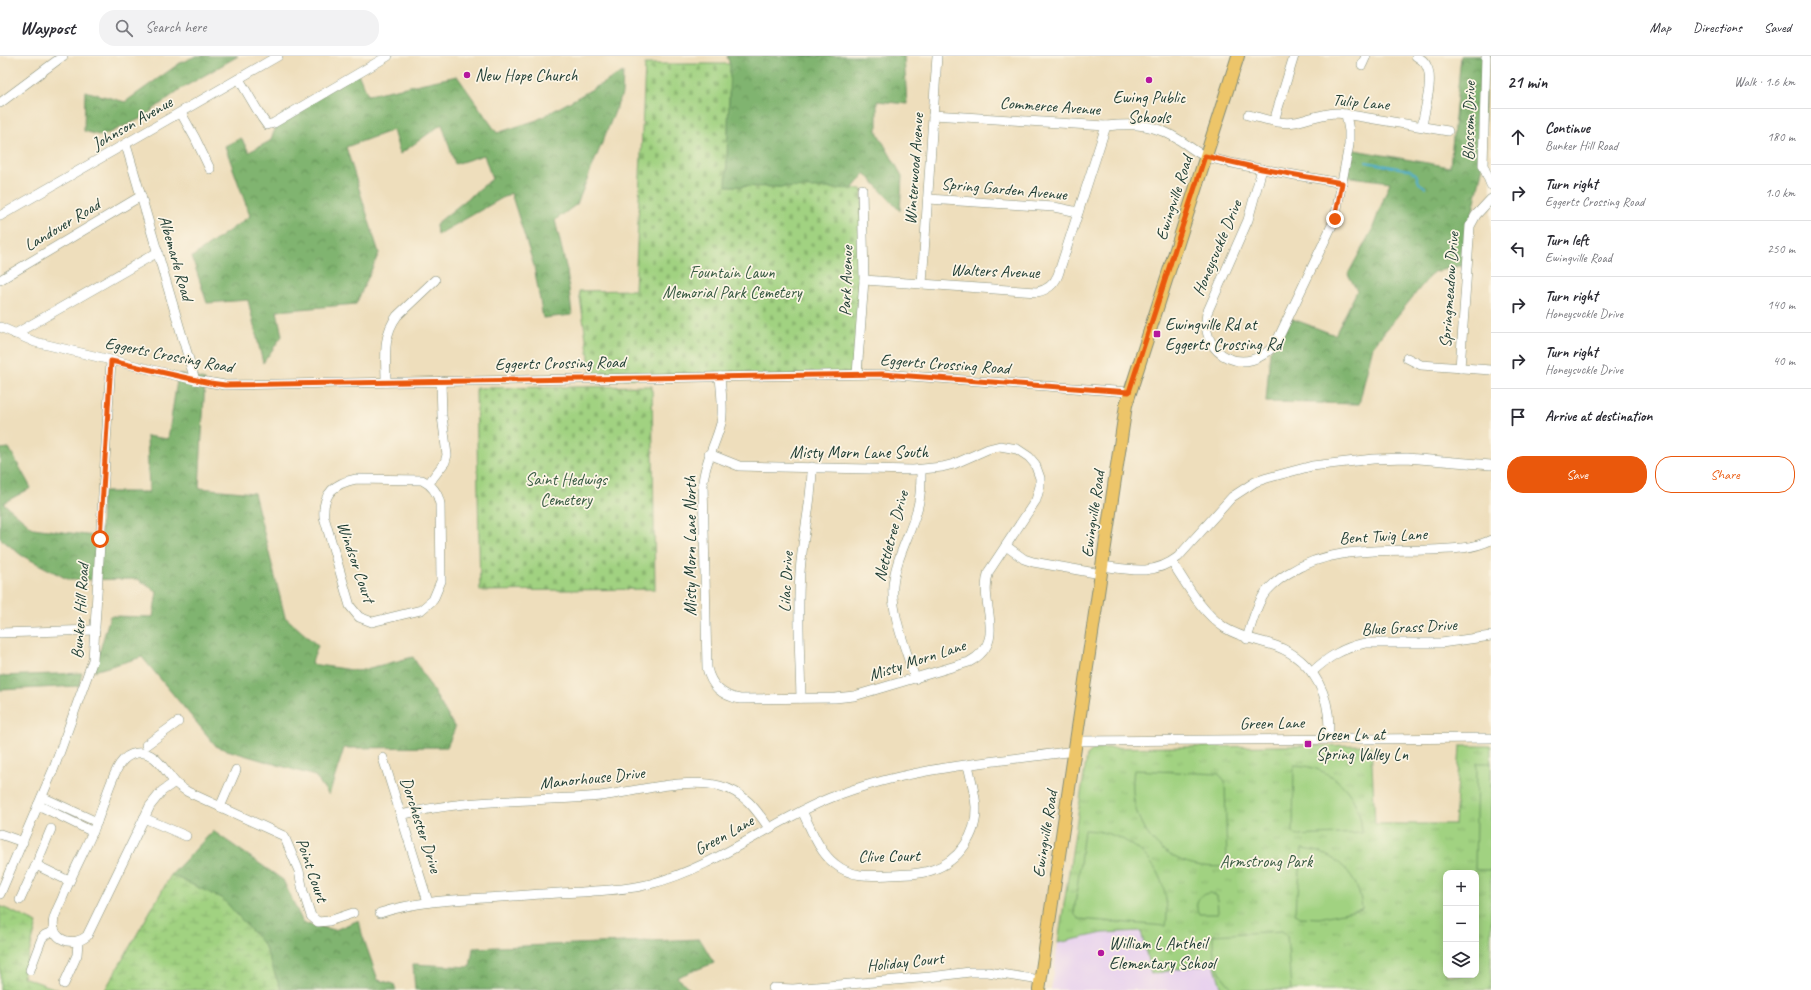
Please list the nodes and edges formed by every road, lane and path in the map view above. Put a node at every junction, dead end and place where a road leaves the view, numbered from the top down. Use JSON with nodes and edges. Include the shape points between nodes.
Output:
{"nodes":[{"id":1,"x":63,"y":56,"type":"edge"},
{"id":2,"x":278,"y":56,"type":"edge"},
{"id":3,"x":388,"y":56,"type":"edge"},
{"id":4,"x":937,"y":56,"type":"edge"},
{"id":5,"x":1238,"y":56,"type":"edge"},
{"id":6,"x":1294,"y":56,"type":"edge"},
{"id":7,"x":1366,"y":56,"type":"edge"},
{"id":8,"x":1416,"y":56,"type":"edge"},
{"id":9,"x":1486,"y":56,"type":"edge"},
{"id":10,"x":1362,"y":65,"type":"dead end"},
{"id":11,"x":239,"y":79,"type":"junction"},
{"id":12,"x":0,"y":103,"type":"edge"},
{"id":13,"x":181,"y":113,"type":"junction"},
{"id":14,"x":1346,"y":114,"type":"junction"},
{"id":15,"x":933,"y":115,"type":"junction"},
{"id":16,"x":1248,"y":115,"type":"dead end"},
{"id":17,"x":1488,"y":116,"type":"edge"},
{"id":18,"x":1274,"y":121,"type":"junction"},
{"id":19,"x":1106,"y":126,"type":"junction"},
{"id":20,"x":1422,"y":126,"type":"junction"},
{"id":21,"x":1448,"y":131,"type":"dead end"},
{"id":22,"x":126,"y":145,"type":"junction"},
{"id":23,"x":1205,"y":156,"type":"junction"},
{"id":24,"x":210,"y":169,"type":"dead end"},
{"id":25,"x":1262,"y":169,"type":"junction"},
{"id":26,"x":1342,"y":183,"type":"junction"},
{"id":27,"x":1491,"y":185,"type":"edge"},
{"id":28,"x":862,"y":189,"type":"dead end"},
{"id":29,"x":141,"y":196,"type":"junction"},
{"id":30,"x":928,"y":199,"type":"junction"},
{"id":31,"x":1491,"y":199,"type":"edge"},
{"id":32,"x":1078,"y":212,"type":"junction"},
{"id":33,"x":0,"y":216,"type":"edge"},
{"id":34,"x":158,"y":252,"type":"junction"},
{"id":35,"x":0,"y":280,"type":"edge"},
{"id":36,"x":435,"y":280,"type":"dead end"},
{"id":37,"x":864,"y":280,"type":"junction"},
{"id":38,"x":922,"y":284,"type":"junction"},
{"id":39,"x":0,"y":327,"type":"edge"},
{"id":40,"x":15,"y":334,"type":"junction"},
{"id":41,"x":1407,"y":358,"type":"dead end"},
{"id":42,"x":111,"y":361,"type":"junction"},
{"id":43,"x":1460,"y":368,"type":"junction"},
{"id":44,"x":1491,"y":370,"type":"edge"},
{"id":45,"x":857,"y":374,"type":"junction"},
{"id":46,"x":720,"y":377,"type":"junction"},
{"id":47,"x":195,"y":380,"type":"junction"},
{"id":48,"x":441,"y":381,"type":"junction"},
{"id":49,"x":386,"y":382,"type":"junction"},
{"id":50,"x":1129,"y":392,"type":"junction"},
{"id":51,"x":709,"y":454,"type":"junction"},
{"id":52,"x":1491,"y":465,"type":"edge"},
{"id":53,"x":812,"y":467,"type":"junction"},
{"id":54,"x":921,"y":470,"type":"junction"},
{"id":55,"x":1040,"y":478,"type":"joint"},
{"id":56,"x":429,"y":483,"type":"junction"},
{"id":57,"x":1491,"y":540,"type":"edge"},
{"id":58,"x":1006,"y":546,"type":"junction"},
{"id":59,"x":1172,"y":562,"type":"junction"},
{"id":60,"x":1102,"y":570,"type":"junction"},
{"id":61,"x":95,"y":630,"type":"junction"},
{"id":62,"x":0,"y":633,"type":"edge"},
{"id":63,"x":1491,"y":636,"type":"edge"},
{"id":64,"x":1246,"y":639,"type":"junction"},
{"id":65,"x":1312,"y":672,"type":"junction"},
{"id":66,"x":915,"y":679,"type":"junction"},
{"id":67,"x":719,"y":690,"type":"joint"},
{"id":68,"x":801,"y":698,"type":"junction"},
{"id":69,"x":178,"y":722,"type":"dead end"},
{"id":70,"x":1491,"y":738,"type":"edge"},
{"id":71,"x":1328,"y":739,"type":"junction"},
{"id":72,"x":146,"y":745,"type":"dead end"},
{"id":73,"x":1076,"y":746,"type":"junction"},
{"id":74,"x":383,"y":758,"type":"dead end"},
{"id":75,"x":968,"y":765,"type":"junction"},
{"id":76,"x":236,"y":770,"type":"dead end"},
{"id":77,"x":175,"y":782,"type":"junction"},
{"id":78,"x":40,"y":801,"type":"junction"},
{"id":79,"x":220,"y":807,"type":"junction"},
{"id":80,"x":802,"y":811,"type":"junction"},
{"id":81,"x":401,"y":815,"type":"junction"},
{"id":82,"x":144,"y":818,"type":"junction"},
{"id":83,"x":97,"y":822,"type":"junction"},
{"id":84,"x":769,"y":828,"type":"junction"},
{"id":85,"x":51,"y":829,"type":"dead end"},
{"id":86,"x":93,"y":832,"type":"junction"},
{"id":87,"x":0,"y":834,"type":"edge"},
{"id":88,"x":186,"y":836,"type":"dead end"},
{"id":89,"x":23,"y":842,"type":"junction"},
{"id":90,"x":36,"y":865,"type":"junction"},
{"id":91,"x":69,"y":881,"type":"junction"},
{"id":92,"x":0,"y":894,"type":"edge"},
{"id":93,"x":20,"y":900,"type":"dead end"},
{"id":94,"x":428,"y":902,"type":"junction"},
{"id":95,"x":352,"y":913,"type":"dead end"},
{"id":96,"x":380,"y":913,"type":"dead end"},
{"id":97,"x":55,"y":931,"type":"junction"},
{"id":98,"x":78,"y":942,"type":"junction"},
{"id":99,"x":30,"y":970,"type":"dead end"},
{"id":100,"x":64,"y":984,"type":"dead end"},
{"id":101,"x":1040,"y":985,"type":"edge"},
{"id":102,"x":773,"y":988,"type":"dead end"}],
"edges":[{"from":1,"to":12,"type":"street"},
{"from":2,"to":11,"type":"street","name":"Johnson Avenue"},
{"from":3,"to":11,"type":"street","via":[[267,125]]},
{"from":4,"to":15,"type":"street","name":"Winterwood Avenue"},
{"from":5,"to":23,"type":"main road","name":"Ewingville Road"},
{"from":6,"to":18,"type":"street"},
{"from":7,"to":10,"type":"street"},
{"from":8,"to":20,"type":"street","via":[[1428,67],[1430,77]]},
{"from":9,"to":17,"type":"street","name":"Blossom Drive"},
{"from":11,"to":13,"type":"street","name":"Johnson Avenue"},
{"from":13,"to":22,"type":"street","name":"Johnson Avenue"},
{"from":13,"to":24,"type":"street"},
{"from":14,"to":18,"type":"street","name":"Tulip Lane","via":[[1330,113],[1293,122]]},
{"from":14,"to":20,"type":"street","name":"Tulip Lane"},
{"from":14,"to":26,"type":"street","name":"Honeysuckle Drive","via":[[1349,146]]},
{"from":15,"to":19,"type":"street","name":"Commerce Avenue"},
{"from":15,"to":30,"type":"street","name":"Winterwood Avenue"},
{"from":16,"to":18,"type":"street","name":"Tulip Lane"},
{"from":17,"to":27,"type":"street","name":"Blossom Drive","via":[[1483,165]]},
{"from":19,"to":23,"type":"street","name":"Commerce Avenue","via":[[1149,126],[1170,134]]},
{"from":19,"to":32,"type":"street","name":"Walters Avenue"},
{"from":20,"to":21,"type":"street","name":"Tulip Lane"},
{"from":22,"to":29,"type":"street","name":"Albemarle Road"},
{"from":22,"to":33,"type":"street","name":"Johnson Avenue"},
{"from":23,"to":25,"type":"street"},
{"from":23,"to":50,"type":"main road","name":"Ewingville Road"},
{"from":25,"to":26,"type":"street"},
{"from":25,"to":26,"type":"street","name":"Honeysuckle Drive","via":[[1250,215],[1205,321],[1207,335],[1215,348],[1221,354],[1235,360],[1247,361],[1258,358],[1276,343],[1335,219]]},
{"from":28,"to":37,"type":"street","name":"Park Avenue"},
{"from":29,"to":34,"type":"street","name":"Albemarle Road"},
{"from":29,"to":35,"type":"street","name":"Landover Road"},
{"from":30,"to":32,"type":"street","name":"Spring Garden Avenue","via":[[1054,207]]},
{"from":30,"to":38,"type":"street","name":"Winterwood Avenue"},
{"from":31,"to":43,"type":"street","name":"Springmeadow Drive","via":[[1476,215],[1470,226]]},
{"from":32,"to":38,"type":"street","name":"Walters Avenue","via":[[1056,279],[1042,291]]},
{"from":34,"to":40,"type":"street"},
{"from":34,"to":47,"type":"street","name":"Albemarle Road"},
{"from":36,"to":49,"type":"street","via":[[392,323],[386,340]]},
{"from":37,"to":38,"type":"street","name":"Walters Avenue"},
{"from":37,"to":45,"type":"street","name":"Park Avenue"},
{"from":39,"to":40,"type":"street","name":"Eggerts Crossing Road"},
{"from":40,"to":42,"type":"street","name":"Eggerts Crossing Road","via":[[35,342]]},
{"from":41,"to":43,"type":"street","via":[[1421,365]]},
{"from":42,"to":47,"type":"street","name":"Eggerts Crossing Road"},
{"from":42,"to":61,"type":"street","name":"Bunker Hill Road"},
{"from":43,"to":44,"type":"street"},
{"from":45,"to":46,"type":"street","name":"Eggerts Crossing Road"},
{"from":45,"to":50,"type":"street","name":"Eggerts Crossing Road"},
{"from":46,"to":48,"type":"street","name":"Eggerts Crossing Road"},
{"from":46,"to":51,"type":"street","name":"Misty Morn Lane North","via":[[722,416]]},
{"from":47,"to":49,"type":"street","name":"Eggerts Crossing Road","via":[[225,385]]},
{"from":48,"to":49,"type":"street","name":"Eggerts Crossing Road"},
{"from":48,"to":56,"type":"street","via":[[447,455],[445,462]]},
{"from":50,"to":60,"type":"main road","name":"Ewingville Road"},
{"from":51,"to":53,"type":"street","name":"Misty Morn Lane South","via":[[739,466]]},
{"from":51,"to":67,"type":"street","name":"Misty Morn Lane North","via":[[703,482],[707,668],[713,684]]},
{"from":52,"to":59,"type":"street","via":[[1407,458],[1373,459],[1312,466],[1267,478],[1232,497]]},
{"from":53,"to":54,"type":"street","name":"Misty Morn Lane South"},
{"from":53,"to":68,"type":"street","name":"Lilac Drive","via":[[812,493],[800,565]]},
{"from":54,"to":55,"type":"street","name":"Misty Morn Lane South","via":[[954,464],[992,448],[1005,446],[1017,449],[1029,457]]},
{"from":54,"to":66,"type":"street","name":"Nettletree Drive","via":[[920,498],[893,585],[894,610]]},
{"from":55,"to":58,"type":"street","name":"Misty Morn Lane","via":[[1036,500]]},
{"from":56,"to":56,"type":"street","name":"Windsor Court","via":[[414,479],[356,479],[336,486],[327,496],[323,509],[324,518],[350,606],[363,620],[380,622],[421,610],[436,595],[441,581],[440,504]]},
{"from":57,"to":64,"type":"street","name":"Bent Twig Lane","via":[[1463,548],[1353,551],[1310,562],[1281,578],[1263,595]]},
{"from":58,"to":60,"type":"street","via":[[1024,559],[1033,562]]},
{"from":58,"to":66,"type":"street","name":"Misty Morn Lane","via":[[986,578],[991,632],[986,647],[969,662]]},
{"from":59,"to":60,"type":"street","via":[[1150,570]]},
{"from":59,"to":64,"type":"street","via":[[1205,610],[1224,627]]},
{"from":60,"to":73,"type":"main road","name":"Ewingville Road"},
{"from":61,"to":62,"type":"street"},
{"from":61,"to":78,"type":"street","name":"Bunker Hill Road","via":[[91,670]]},
{"from":63,"to":65,"type":"street","name":"Blue Grass Drive","via":[[1441,643],[1353,646],[1332,656]]},
{"from":64,"to":65,"type":"street","via":[[1286,651]]},
{"from":65,"to":71,"type":"street","via":[[1328,706]]},
{"from":66,"to":68,"type":"street","name":"Misty Morn Lane","via":[[864,694],[835,698]]},
{"from":67,"to":68,"type":"street","name":"Misty Morn Lane","via":[[732,698],[740,699]]},
{"from":69,"to":72,"type":"street"},
{"from":70,"to":71,"type":"street","name":"Green Lane"},
{"from":71,"to":73,"type":"street","name":"Green Lane"},
{"from":73,"to":75,"type":"street","name":"Green Lane"},
{"from":73,"to":101,"type":"main road","name":"Ewingville Road"},
{"from":74,"to":81,"type":"street","name":"Dorchester Drive"},
{"from":75,"to":80,"type":"street","name":"Green Lane","via":[[879,782],[830,798]]},
{"from":75,"to":80,"type":"street","name":"Clive Court","via":[[976,812],[970,836],[958,854],[932,870],[869,876],[852,874],[836,865],[823,852]]},
{"from":76,"to":79,"type":"street"},
{"from":77,"to":79,"type":"street","name":"Point Court","via":[[188,792]]},
{"from":77,"to":82,"type":"street","via":[[155,798]]},
{"from":77,"to":83,"type":"street","name":"Point Court","via":[[153,757],[142,752],[131,754],[116,770]]},
{"from":78,"to":83,"type":"street"},
{"from":78,"to":86,"type":"street"},
{"from":78,"to":89,"type":"street","name":"Bunker Hill Road"},
{"from":79,"to":95,"type":"street","name":"Point Court","via":[[284,836],[299,871],[311,916],[318,922]]},
{"from":80,"to":84,"type":"street","name":"Green Lane"},
{"from":81,"to":84,"type":"street","name":"Manorhouse Drive","via":[[442,806],[574,798],[673,785],[710,784],[738,793],[755,807]]},
{"from":81,"to":94,"type":"street","name":"Dorchester Drive"},
{"from":82,"to":88,"type":"street"},
{"from":82,"to":98,"type":"street","via":[[90,933]]},
{"from":83,"to":86,"type":"street","name":"Point Court"},
{"from":84,"to":94,"type":"street","name":"Green Lane","via":[[702,865],[667,880],[649,884],[609,891]]},
{"from":85,"to":90,"type":"street"},
{"from":86,"to":91,"type":"street","name":"Point Court"},
{"from":87,"to":89,"type":"street"},
{"from":89,"to":92,"type":"street","name":"Bunker Hill Road"},
{"from":90,"to":91,"type":"street"},
{"from":90,"to":93,"type":"street"},
{"from":91,"to":97,"type":"street","name":"Point Court","via":[[54,919]]},
{"from":94,"to":96,"type":"street","name":"Green Lane"},
{"from":97,"to":98,"type":"street","via":[[62,940]]},
{"from":97,"to":99,"type":"street","via":[[42,938]]},
{"from":98,"to":100,"type":"street","via":[[77,955]]},
{"from":101,"to":102,"type":"street","name":"Holiday Court","via":[[988,972],[970,972]]}]}
